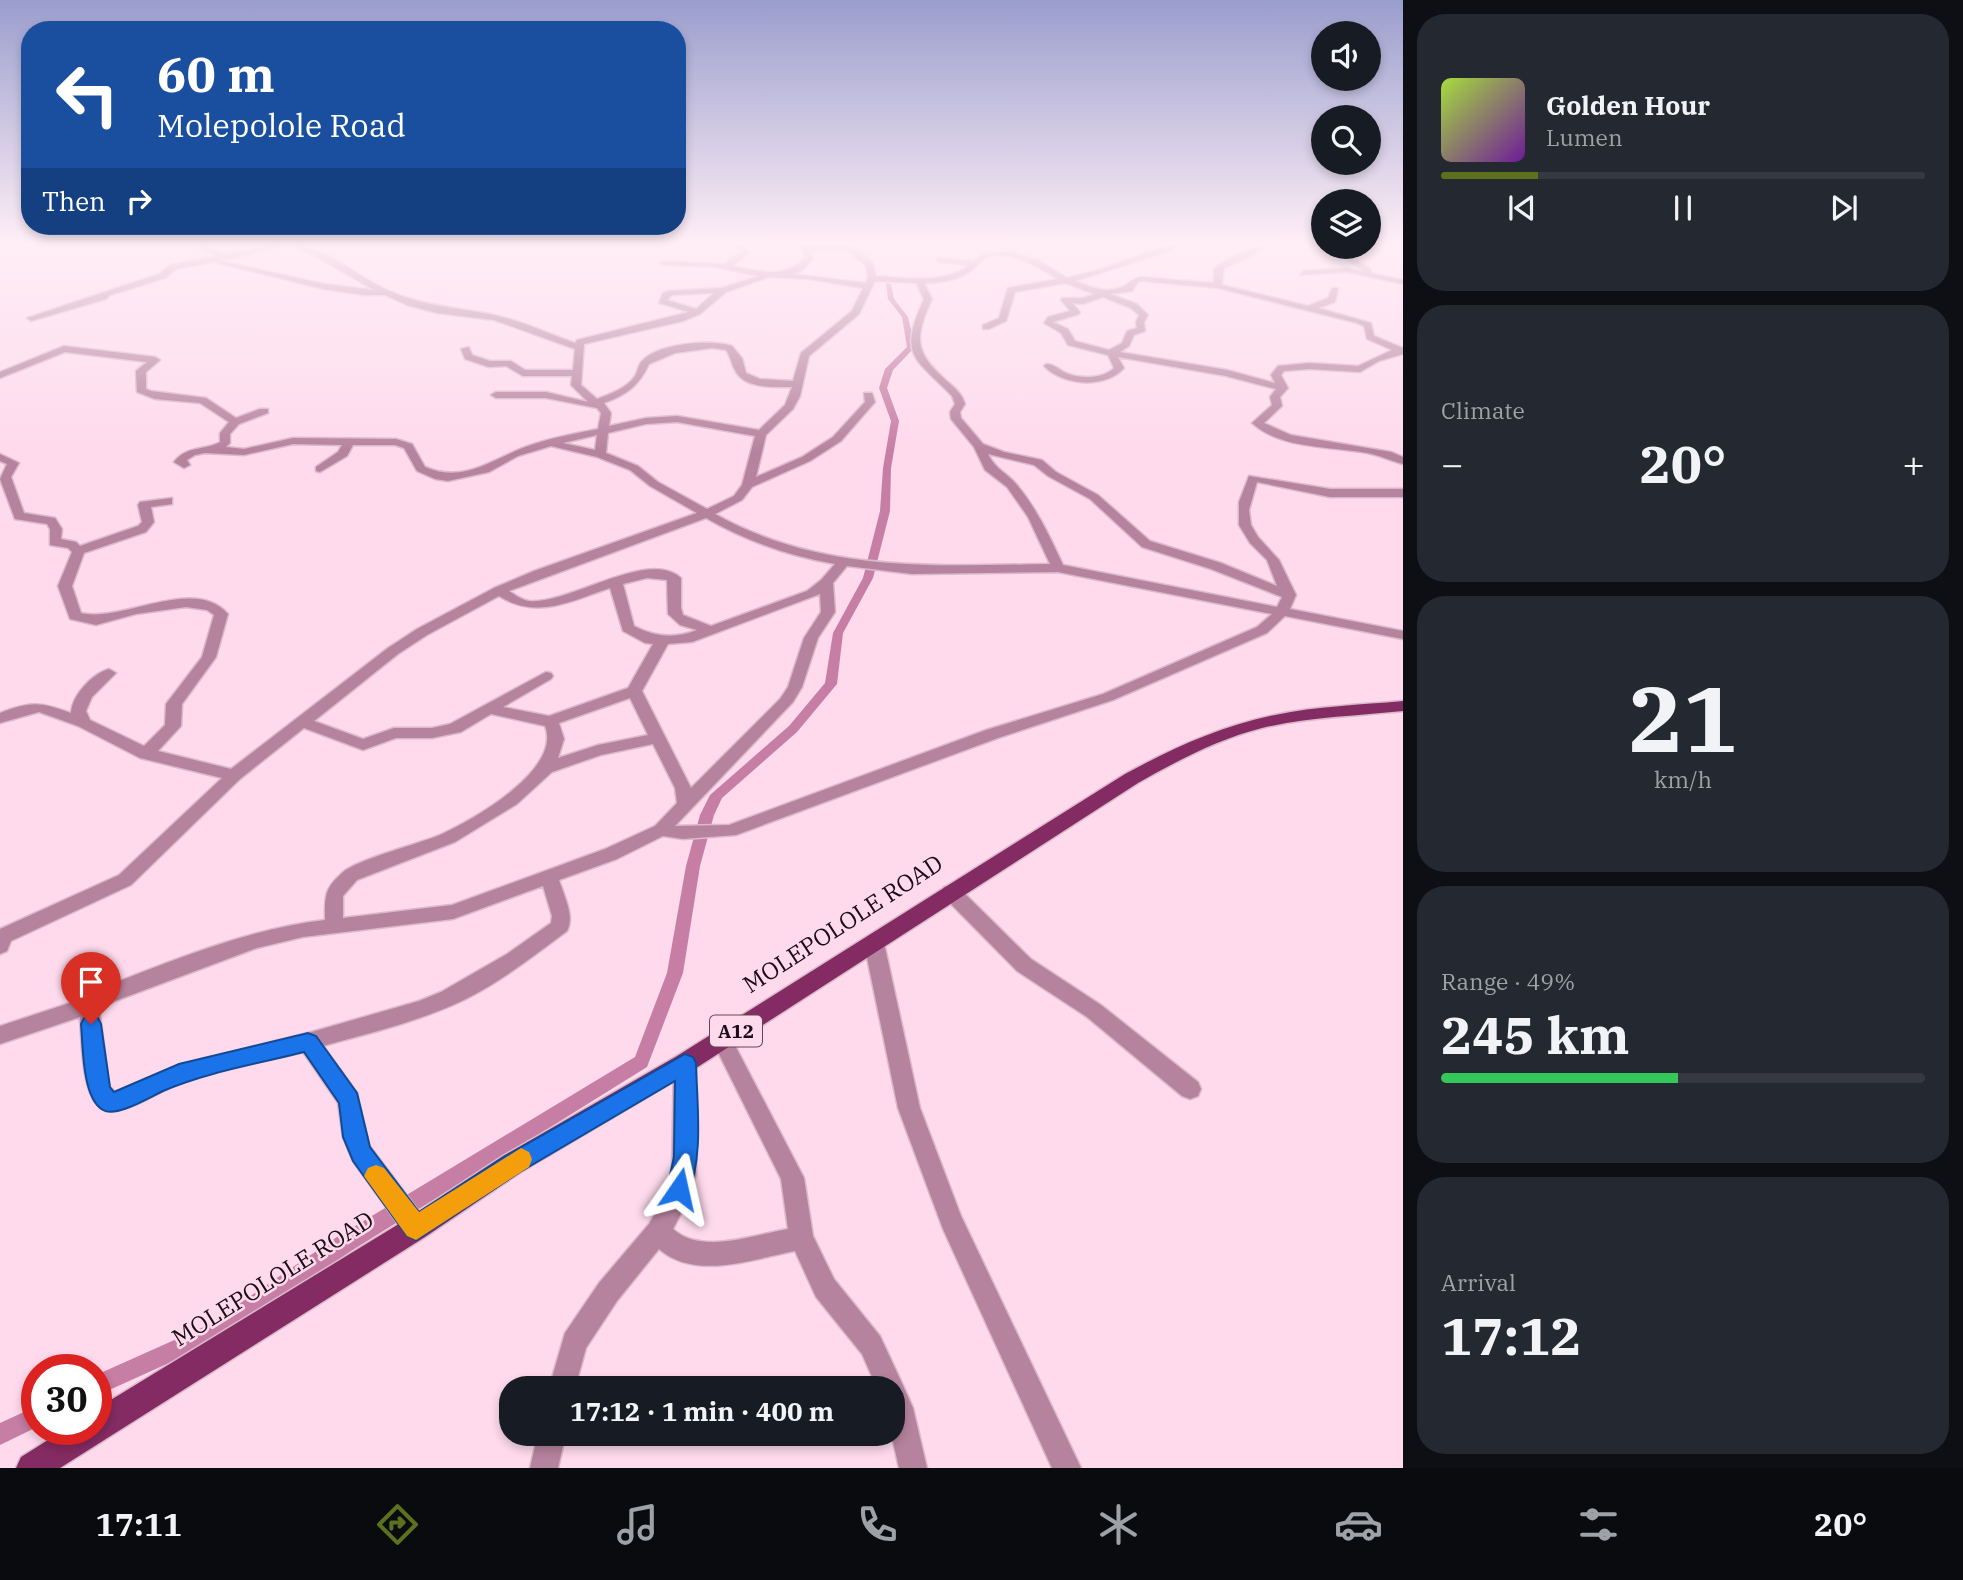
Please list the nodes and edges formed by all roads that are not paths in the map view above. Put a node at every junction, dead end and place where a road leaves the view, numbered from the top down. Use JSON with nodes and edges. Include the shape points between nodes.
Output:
{"nodes":[{"id":1,"x":46,"y":314,"type":"edge"},
{"id":2,"x":462,"y":314,"type":"edge"},
{"id":3,"x":691,"y":314,"type":"edge"},
{"id":4,"x":854,"y":314,"type":"edge"},
{"id":5,"x":921,"y":314,"type":"edge"},
{"id":6,"x":1005,"y":314,"type":"edge"},
{"id":7,"x":1074,"y":314,"type":"edge"},
{"id":8,"x":1143,"y":314,"type":"edge"},
{"id":9,"x":1330,"y":314,"type":"edge"},
{"id":10,"x":31,"y":318,"type":"dead end"},
{"id":11,"x":986,"y":327,"type":"dead end"},
{"id":12,"x":579,"y":346,"type":"junction"},
{"id":13,"x":466,"y":349,"type":"dead end"},
{"id":14,"x":1400,"y":351,"type":"edge"},
{"id":15,"x":1111,"y":353,"type":"junction"},
{"id":16,"x":1049,"y":366,"type":"dead end"},
{"id":17,"x":577,"y":373,"type":"junction"},
{"id":18,"x":0,"y":375,"type":"edge"},
{"id":19,"x":799,"y":384,"type":"junction"},
{"id":20,"x":1283,"y":388,"type":"junction"},
{"id":21,"x":496,"y":395,"type":"dead end"},
{"id":22,"x":869,"y":395,"type":"dead end"},
{"id":23,"x":601,"y":405,"type":"junction"},
{"id":24,"x":264,"y":411,"type":"dead end"},
{"id":25,"x":235,"y":422,"type":"junction"},
{"id":26,"x":604,"y":430,"type":"junction"},
{"id":27,"x":761,"y":434,"type":"junction"},
{"id":28,"x":348,"y":443,"type":"junction"},
{"id":29,"x":540,"y":445,"type":"junction"},
{"id":30,"x":979,"y":446,"type":"junction"},
{"id":31,"x":215,"y":449,"type":"junction"},
{"id":32,"x":600,"y":454,"type":"junction"},
{"id":33,"x":0,"y":457,"type":"edge"},
{"id":34,"x":1403,"y":461,"type":"edge"},
{"id":35,"x":184,"y":465,"type":"dead end"},
{"id":36,"x":320,"y":469,"type":"dead end"},
{"id":37,"x":748,"y":485,"type":"junction"},
{"id":38,"x":1403,"y":493,"type":"edge"},
{"id":39,"x":168,"y":501,"type":"dead end"},
{"id":40,"x":705,"y":514,"type":"junction"},
{"id":41,"x":78,"y":551,"type":"junction"},
{"id":42,"x":847,"y":563,"type":"junction"},
{"id":43,"x":1058,"y":568,"type":"junction"},
{"id":44,"x":826,"y":583,"type":"junction"},
{"id":45,"x":616,"y":584,"type":"junction"},
{"id":46,"x":499,"y":591,"type":"junction"},
{"id":47,"x":1289,"y":595,"type":"junction"},
{"id":48,"x":1282,"y":612,"type":"junction"},
{"id":49,"x":708,"y":629,"type":"junction"},
{"id":50,"x":1403,"y":636,"type":"edge"},
{"id":51,"x":662,"y":641,"type":"junction"},
{"id":52,"x":109,"y":673,"type":"dead end"},
{"id":53,"x":547,"y":676,"type":"dead end"},
{"id":54,"x":634,"y":691,"type":"junction"},
{"id":55,"x":1403,"y":706,"type":"edge"},
{"id":56,"x":491,"y":709,"type":"junction"},
{"id":57,"x":0,"y":718,"type":"edge"},
{"id":58,"x":550,"y":721,"type":"junction"},
{"id":59,"x":302,"y":722,"type":"junction"},
{"id":60,"x":84,"y":723,"type":"junction"},
{"id":61,"x":658,"y":738,"type":"junction"},
{"id":62,"x":146,"y":754,"type":"junction"},
{"id":63,"x":546,"y":768,"type":"junction"},
{"id":64,"x":234,"y":775,"type":"junction"},
{"id":65,"x":686,"y":806,"type":"junction"},
{"id":66,"x":661,"y":830,"type":"junction"},
{"id":67,"x":549,"y":877,"type":"junction"},
{"id":68,"x":951,"y":892,"type":"junction"},
{"id":69,"x":334,"y":926,"type":"junction"},
{"id":70,"x":874,"y":943,"type":"junction"},
{"id":71,"x":0,"y":946,"type":"edge"},
{"id":72,"x":88,"y":1002,"type":"junction"},
{"id":73,"x":0,"y":1035,"type":"edge"},
{"id":74,"x":722,"y":1040,"type":"junction"},
{"id":75,"x":308,"y":1042,"type":"junction"},
{"id":76,"x":685,"y":1063,"type":"junction"},
{"id":77,"x":1190,"y":1089,"type":"dead end"},
{"id":78,"x":416,"y":1228,"type":"junction"},
{"id":79,"x":658,"y":1232,"type":"junction"},
{"id":80,"x":801,"y":1238,"type":"junction"},
{"id":81,"x":565,"y":1376,"type":"edge"},
{"id":82,"x":886,"y":1376,"type":"edge"},
{"id":83,"x":112,"y":1418,"type":"edge"},
{"id":84,"x":905,"y":1434,"type":"edge"},
{"id":85,"x":69,"y":1445,"type":"edge"},
{"id":86,"x":549,"y":1446,"type":"edge"},
{"id":87,"x":32,"y":1468,"type":"edge"},
{"id":88,"x":544,"y":1468,"type":"edge"},
{"id":89,"x":913,"y":1468,"type":"edge"},
{"id":90,"x":1067,"y":1468,"type":"edge"}],
"edges":[{"from":1,"to":10,"type":"street"},
{"from":2,"to":12,"type":"street","via":[[495,318]]},
{"from":3,"to":12,"type":"street","via":[[645,329],[592,338]]},
{"from":4,"to":19,"type":"street","via":[[804,355]]},
{"from":5,"to":30,"type":"street","via":[[915,327],[918,358],[957,395],[960,404],[955,415]]},
{"from":6,"to":11,"type":"street","via":[[1003,319]]},
{"from":7,"to":15,"type":"street","via":[[1048,323],[1065,331],[1071,343]]},
{"from":8,"to":15,"type":"street","via":[[1142,329],[1130,333],[1126,344]]},
{"from":9,"to":14,"type":"street","via":[[1365,323],[1370,337]]},
{"from":12,"to":17,"type":"street"},
{"from":13,"to":17,"type":"street","via":[[468,357],[489,364],[508,363],[523,373]]},
{"from":14,"to":20,"type":"street","via":[[1360,369],[1281,368],[1276,375]]},
{"from":15,"to":16,"type":"street","via":[[1119,368],[1104,378],[1069,377]]},
{"from":15,"to":20,"type":"street","via":[[1227,373]]},
{"from":17,"to":23,"type":"street","via":[[579,390]]},
{"from":18,"to":25,"type":"street","via":[[64,349],[155,360],[141,371],[141,390],[202,400]]},
{"from":19,"to":23,"type":"street","via":[[747,379],[729,348],[714,344],[672,350],[648,360],[636,381]]},
{"from":19,"to":27,"type":"street","via":[[789,407]]},
{"from":20,"to":34,"type":"street","via":[[1275,397],[1277,406],[1258,421],[1259,426]]},
{"from":21,"to":23,"type":"street","via":[[546,395]]},
{"from":22,"to":37,"type":"street","via":[[870,402],[837,439],[806,459]]},
{"from":23,"to":26,"type":"street","via":[[606,413]]},
{"from":24,"to":25,"type":"street"},
{"from":25,"to":31,"type":"street","via":[[225,433],[225,443]]},
{"from":26,"to":27,"type":"street","via":[[666,419]]},
{"from":26,"to":29,"type":"street"},
{"from":26,"to":32,"type":"street"},
{"from":27,"to":37,"type":"street"},
{"from":28,"to":29,"type":"street","via":[[404,444],[421,469],[448,478],[485,470]]},
{"from":28,"to":31,"type":"street","via":[[293,441],[244,452]]},
{"from":28,"to":36,"type":"street","via":[[343,454]]},
{"from":29,"to":32,"type":"street"},
{"from":30,"to":43,"type":"street","via":[[989,468],[1011,485],[1034,517]]},
{"from":30,"to":47,"type":"street","via":[[1038,462],[1094,497],[1146,544]]},
{"from":31,"to":35,"type":"street","via":[[191,452],[181,459]]},
{"from":32,"to":40,"type":"street","via":[[634,468]]},
{"from":33,"to":41,"type":"street","via":[[13,463],[5,477],[19,516],[51,521],[56,529],[54,541]]},
{"from":37,"to":40,"type":"street","via":[[738,498]]},
{"from":38,"to":47,"type":"street","via":[[1330,493],[1253,478],[1242,506],[1243,516],[1250,535],[1272,560]]},
{"from":39,"to":41,"type":"street","via":[[144,505],[148,522],[142,529]]},
{"from":40,"to":42,"type":"street","via":[[775,546]]},
{"from":40,"to":46,"type":"street"},
{"from":41,"to":62,"type":"street","via":[[65,586],[75,616],[86,621],[186,603],[211,606],[221,614],[209,657],[174,704],[173,726]]},
{"from":42,"to":43,"type":"street","via":[[889,568]]},
{"from":42,"to":44,"type":"street"},
{"from":43,"to":48,"type":"street"},
{"from":44,"to":49,"type":"street","via":[[811,594]]},
{"from":44,"to":65,"type":"street","via":[[828,612],[811,638],[795,687]]},
{"from":45,"to":46,"type":"street","via":[[534,605]]},
{"from":45,"to":49,"type":"street","via":[[643,574],[670,573],[674,578],[671,603],[678,618]]},
{"from":45,"to":51,"type":"street","via":[[628,628]]},
{"from":46,"to":59,"type":"street","via":[[393,650]]},
{"from":47,"to":48,"type":"street"},
{"from":48,"to":50,"type":"street"},
{"from":48,"to":66,"type":"street","via":[[1242,640],[1108,697],[992,734],[730,831]]},
{"from":49,"to":51,"type":"street","via":[[687,639]]},
{"from":51,"to":54,"type":"street"},
{"from":52,"to":60,"type":"street","via":[[81,699],[78,712]]},
{"from":53,"to":56,"type":"street"},
{"from":54,"to":58,"type":"street"},
{"from":54,"to":61,"type":"street"},
{"from":55,"to":68,"type":"main road","name":"MOLEPOLOLE ROAD","number":"A12","via":[[1282,719],[1199,743],[1114,788]]},
{"from":56,"to":58,"type":"street"},
{"from":56,"to":59,"type":"street","via":[[446,731],[394,733],[363,745]]},
{"from":57,"to":60,"type":"street","via":[[34,706]]},
{"from":58,"to":63,"type":"street","via":[[557,738]]},
{"from":59,"to":64,"type":"street"},
{"from":60,"to":62,"type":"street"},
{"from":61,"to":63,"type":"street","via":[[598,750]]},
{"from":61,"to":65,"type":"street","via":[[683,788]]},
{"from":62,"to":64,"type":"street"},
{"from":63,"to":69,"type":"street","via":[[511,800],[449,838],[351,875],[334,894]]},
{"from":64,"to":71,"type":"street","via":[[125,880],[3,936]]},
{"from":65,"to":66,"type":"street"},
{"from":66,"to":67,"type":"street","via":[[611,855]]},
{"from":67,"to":69,"type":"street","via":[[453,912]]},
{"from":67,"to":75,"type":"street","via":[[560,926],[514,960],[423,1008]]},
{"from":68,"to":70,"type":"main road","name":"MOLEPOLOLE ROAD","number":"A12"},
{"from":68,"to":77,"type":"street","via":[[1024,965],[1094,1011]]},
{"from":69,"to":72,"type":"street","via":[[219,952]]},
{"from":70,"to":74,"type":"main road","name":"MOLEPOLOLE ROAD","number":"A12"},
{"from":70,"to":90,"type":"street","via":[[909,1108],[951,1220]]},
{"from":72,"to":73,"type":"street"},
{"from":72,"to":75,"type":"street","via":[[99,1090],[109,1102],[179,1074]]},
{"from":74,"to":76,"type":"main road","name":"MOLEPOLOLE ROAD","number":"A12"},
{"from":74,"to":80,"type":"street","via":[[792,1178]]},
{"from":75,"to":78,"type":"street","via":[[349,1100],[361,1153]]},
{"from":76,"to":78,"type":"main road","name":"MOLEPOLOLE ROAD","number":"A12","via":[[512,1164]]},
{"from":76,"to":79,"type":"street","via":[[684,1174]]},
{"from":78,"to":83,"type":"main road","name":"MOLEPOLOLE ROAD","number":"A12"},
{"from":79,"to":80,"type":"street","via":[[676,1248],[711,1255]]},
{"from":79,"to":81,"type":"street","via":[[574,1342]]},
{"from":80,"to":82,"type":"street","via":[[825,1288],[871,1345]]},
{"from":84,"to":89,"type":"street"},
{"from":85,"to":87,"type":"main road","name":"MOLEPOLOLE ROAD","number":"A12"},
{"from":86,"to":88,"type":"street"}]}
